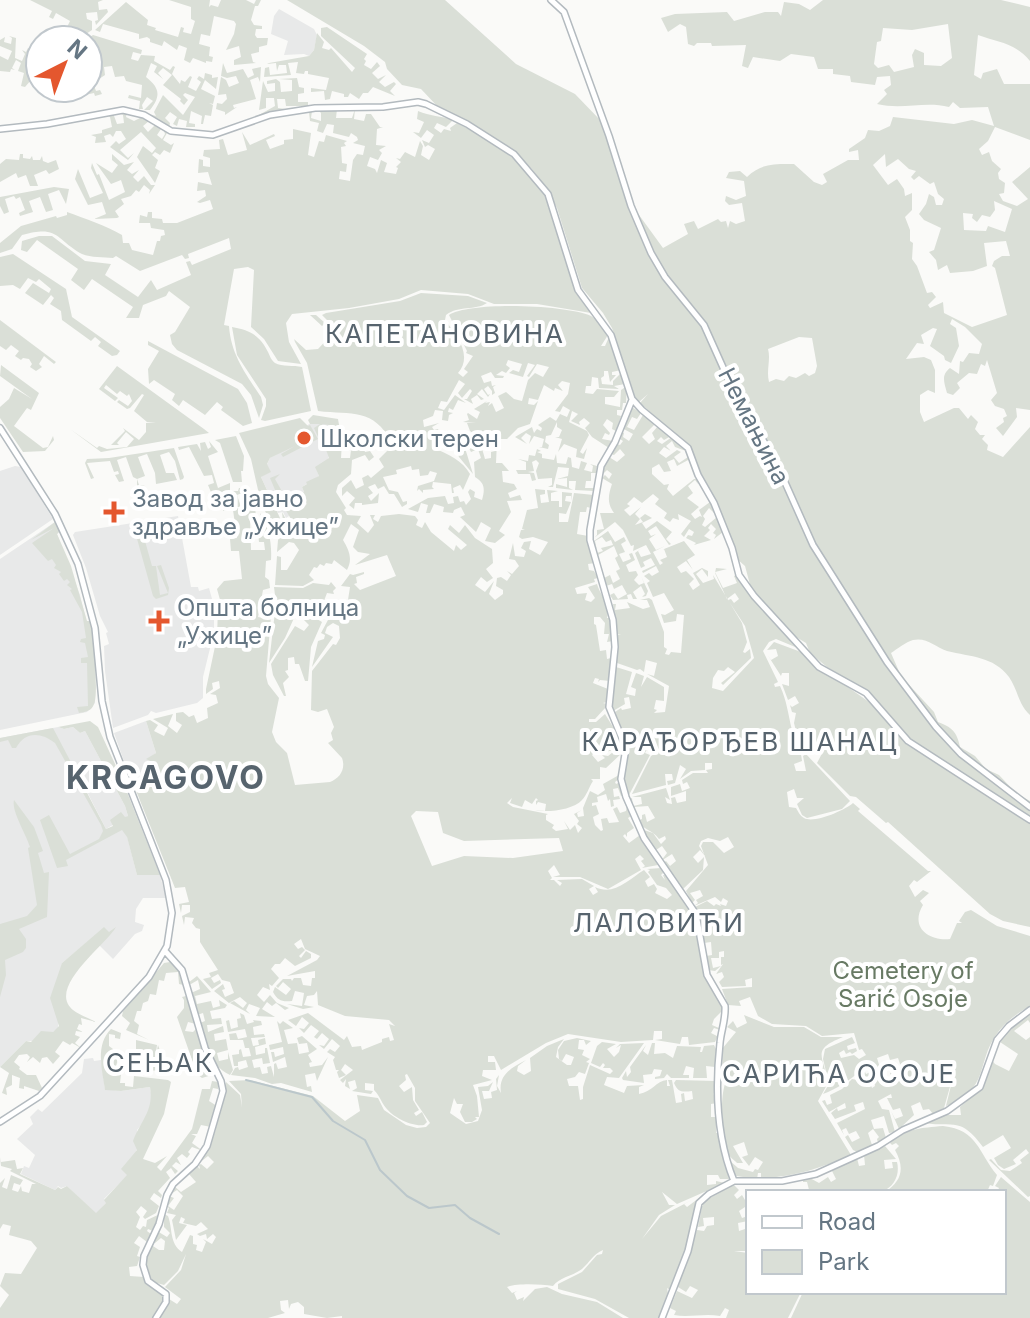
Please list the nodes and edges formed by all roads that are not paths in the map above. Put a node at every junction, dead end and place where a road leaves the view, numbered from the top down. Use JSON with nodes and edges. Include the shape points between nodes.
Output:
{"nodes":[{"id":1,"x":551,"y":0,"type":"edge"},
{"id":2,"x":0,"y":129,"type":"edge"},
{"id":3,"x":632,"y":399,"type":"junction"},
{"id":4,"x":0,"y":428,"type":"edge"},
{"id":5,"x":1030,"y":807,"type":"edge"},
{"id":6,"x":1030,"y":820,"type":"edge"},
{"id":7,"x":165,"y":951,"type":"junction"},
{"id":8,"x":1030,"y":1010,"type":"edge"},
{"id":9,"x":0,"y":1122,"type":"edge"},
{"id":10,"x":734,"y":1181,"type":"junction"},
{"id":11,"x":156,"y":1318,"type":"edge"},
{"id":12,"x":662,"y":1318,"type":"edge"}],
"edges":[{"from":1,"to":5,"type":"street","name":"Немањина","via":[[564,12],[651,253],[704,325],[817,553],[936,727],[961,754]]},
{"from":2,"to":3,"type":"street","via":[[123,110],[171,131],[213,135],[281,113],[424,103],[508,150],[544,187],[578,290],[613,340]]},
{"from":3,"to":6,"type":"street","via":[[688,448],[744,584],[812,660],[866,693],[918,749]]},
{"from":3,"to":10,"type":"street","via":[[601,466],[590,530],[614,627],[609,712],[626,748],[621,779],[632,814],[696,914],[707,975],[724,1001],[720,1126]]},
{"from":4,"to":7,"type":"street","via":[[58,519],[85,583],[110,737],[169,893],[172,925]]},
{"from":7,"to":9,"type":"street","via":[[146,980],[40,1096]]},
{"from":7,"to":11,"type":"street","via":[[182,970],[223,1091],[207,1146],[173,1184],[144,1256],[147,1279],[167,1298]]},
{"from":8,"to":10,"type":"street","via":[[997,1040],[980,1087],[947,1111],[816,1174],[782,1181]]},
{"from":10,"to":12,"type":"street","via":[[699,1203],[688,1251]]}]}
